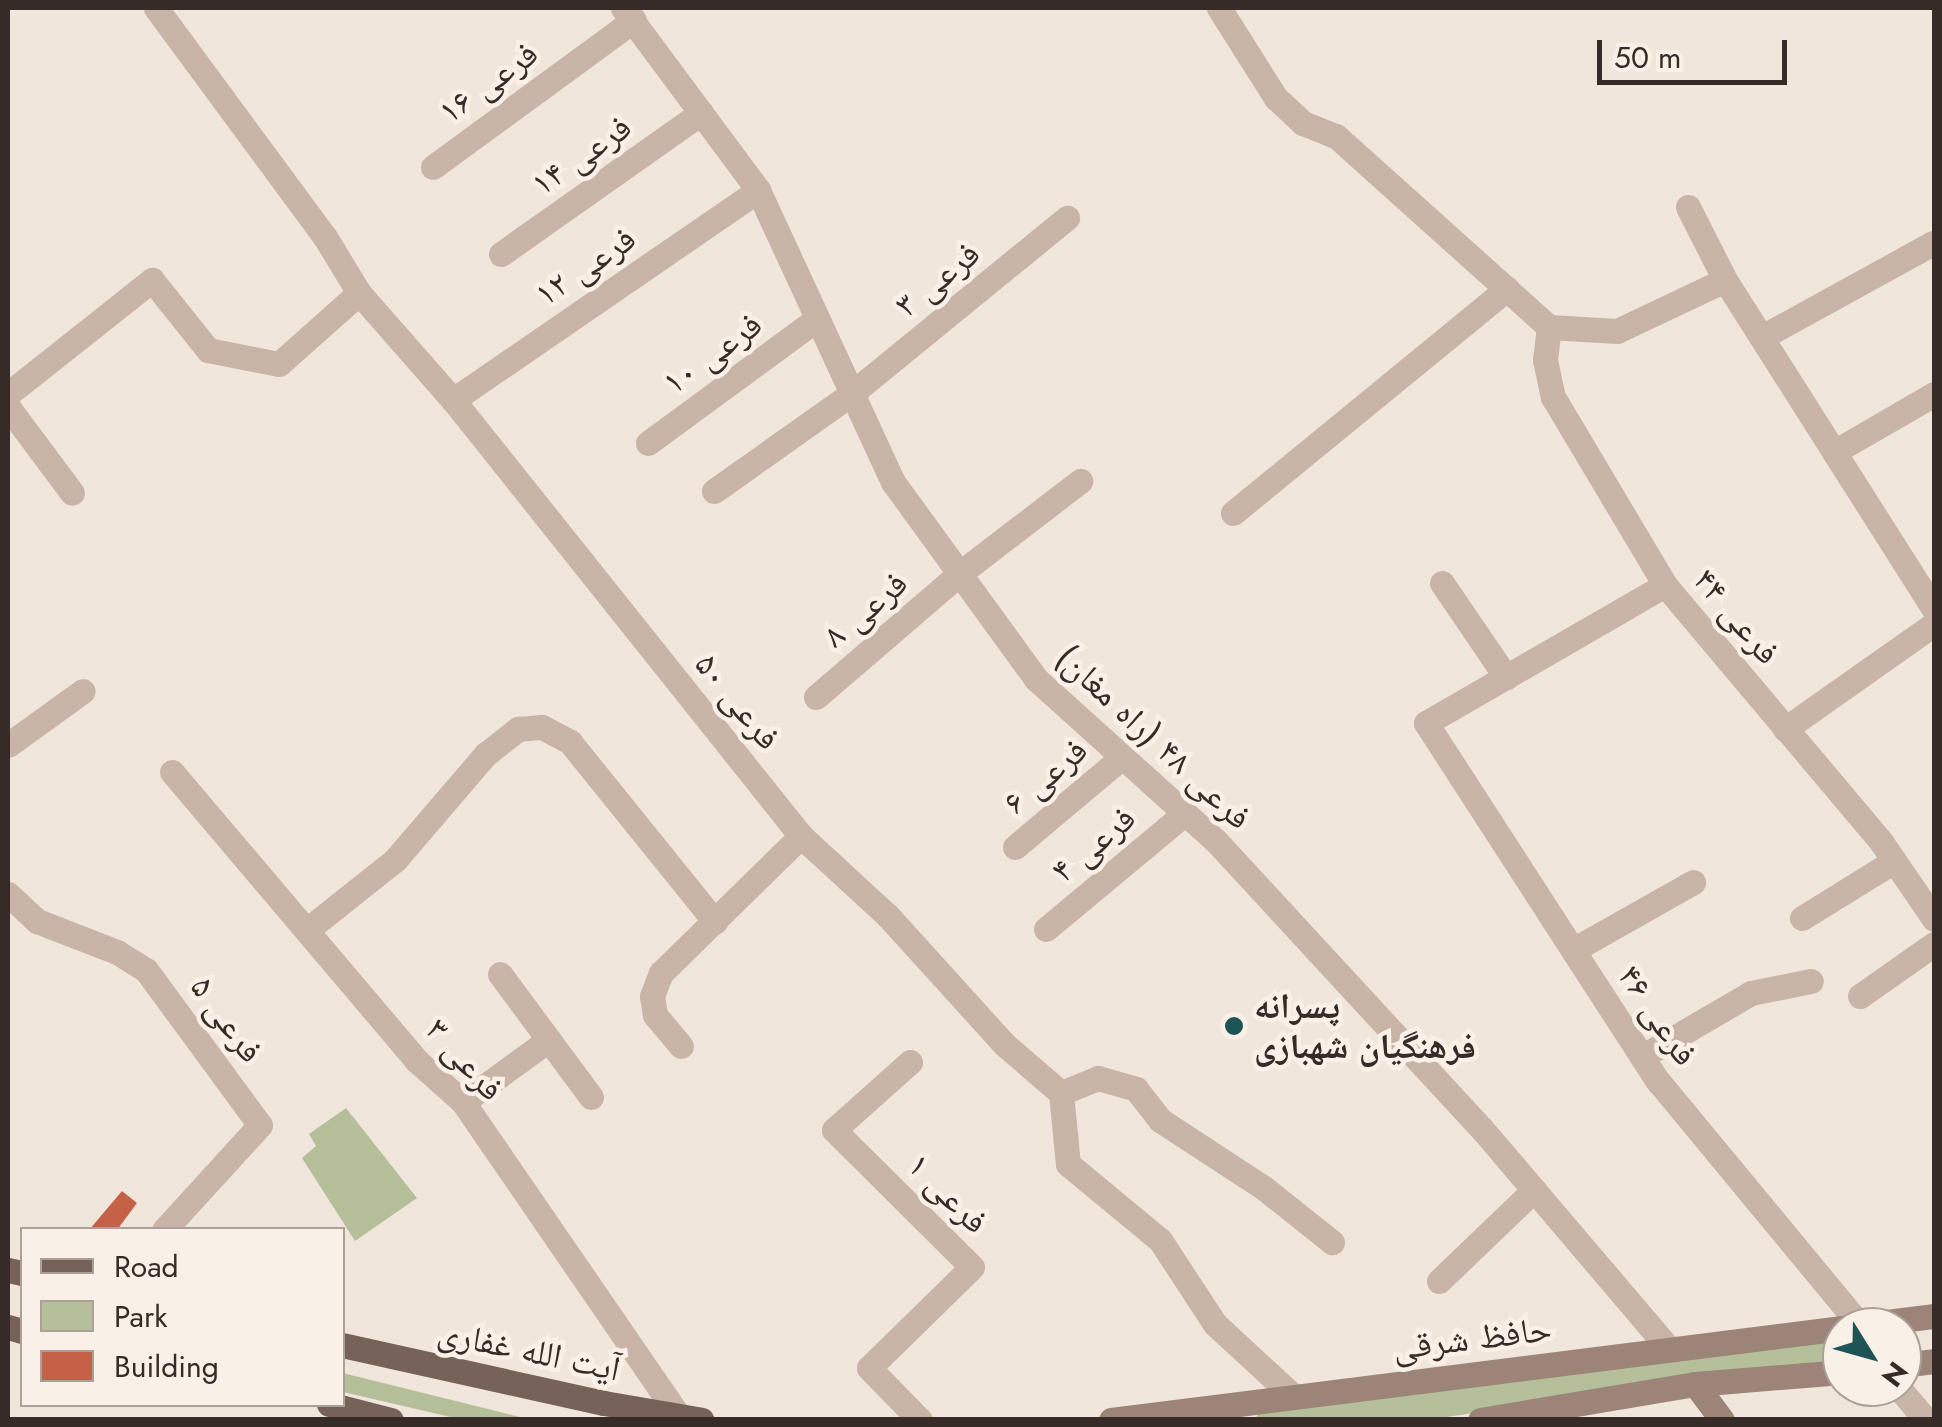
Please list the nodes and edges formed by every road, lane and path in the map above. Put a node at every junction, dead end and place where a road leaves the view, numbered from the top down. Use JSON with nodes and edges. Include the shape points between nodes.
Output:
{"nodes":[{"id":1,"x":156,"y":8,"type":"edge"},
{"id":2,"x":1218,"y":8,"type":"edge"},
{"id":3,"x":629,"y":14,"type":"edge"},
{"id":4,"x":701,"y":113,"type":"junction"},
{"id":5,"x":433,"y":166,"type":"dead end"},
{"id":6,"x":758,"y":190,"type":"junction"},
{"id":7,"x":1688,"y":207,"type":"dead end"},
{"id":8,"x":1067,"y":218,"type":"dead end"},
{"id":9,"x":1933,"y":243,"type":"edge"},
{"id":10,"x":500,"y":254,"type":"dead end"},
{"id":11,"x":1726,"y":280,"type":"junction"},
{"id":12,"x":1507,"y":289,"type":"junction"},
{"id":13,"x":358,"y":293,"type":"junction"},
{"id":14,"x":818,"y":320,"type":"junction"},
{"id":15,"x":1549,"y":327,"type":"junction"},
{"id":16,"x":1762,"y":337,"type":"junction"},
{"id":17,"x":8,"y":394,"type":"edge"},
{"id":18,"x":852,"y":394,"type":"junction"},
{"id":19,"x":1934,"y":394,"type":"edge"},
{"id":20,"x":453,"y":400,"type":"junction"},
{"id":21,"x":8,"y":407,"type":"edge"},
{"id":22,"x":648,"y":443,"type":"dead end"},
{"id":23,"x":1834,"y":452,"type":"junction"},
{"id":24,"x":1080,"y":481,"type":"dead end"},
{"id":25,"x":714,"y":491,"type":"dead end"},
{"id":26,"x":72,"y":492,"type":"dead end"},
{"id":27,"x":1233,"y":513,"type":"dead end"},
{"id":28,"x":959,"y":574,"type":"junction"},
{"id":29,"x":1442,"y":584,"type":"dead end"},
{"id":30,"x":1665,"y":585,"type":"junction"},
{"id":31,"x":1934,"y":609,"type":"edge"},
{"id":32,"x":1934,"y":624,"type":"edge"},
{"id":33,"x":1506,"y":677,"type":"junction"},
{"id":34,"x":82,"y":691,"type":"dead end"},
{"id":35,"x":816,"y":697,"type":"dead end"},
{"id":36,"x":1785,"y":729,"type":"junction"},
{"id":37,"x":8,"y":744,"type":"edge"},
{"id":38,"x":1121,"y":758,"type":"junction"},
{"id":39,"x":172,"y":772,"type":"dead end"},
{"id":40,"x":1185,"y":813,"type":"junction"},
{"id":41,"x":801,"y":836,"type":"junction"},
{"id":42,"x":1014,"y":847,"type":"dead end"},
{"id":43,"x":1894,"y":861,"type":"junction"},
{"id":44,"x":1693,"y":882,"type":"dead end"},
{"id":45,"x":8,"y":894,"type":"edge"},
{"id":46,"x":1802,"y":918,"type":"dead end"},
{"id":47,"x":1934,"y":919,"type":"edge"},
{"id":48,"x":715,"y":922,"type":"junction"},
{"id":49,"x":1046,"y":929,"type":"dead end"},
{"id":50,"x":306,"y":930,"type":"junction"},
{"id":51,"x":1934,"y":944,"type":"edge"},
{"id":52,"x":1573,"y":950,"type":"junction"},
{"id":53,"x":500,"y":974,"type":"dead end"},
{"id":54,"x":1811,"y":981,"type":"dead end"},
{"id":55,"x":1860,"y":996,"type":"dead end"},
{"id":56,"x":547,"y":1041,"type":"junction"},
{"id":57,"x":682,"y":1046,"type":"dead end"},
{"id":58,"x":1644,"y":1056,"type":"junction"},
{"id":59,"x":910,"y":1062,"type":"dead end"},
{"id":60,"x":1061,"y":1094,"type":"junction"},
{"id":61,"x":590,"y":1097,"type":"dead end"},
{"id":62,"x":464,"y":1102,"type":"junction"},
{"id":63,"x":1534,"y":1190,"type":"junction"},
{"id":64,"x":167,"y":1227,"type":"edge"},
{"id":65,"x":1332,"y":1242,"type":"dead end"},
{"id":66,"x":1439,"y":1281,"type":"dead end"},
{"id":67,"x":1834,"y":1307,"type":"edge"},
{"id":68,"x":1822,"y":1330,"type":"edge"},
{"id":69,"x":345,"y":1346,"type":"edge"},
{"id":70,"x":1669,"y":1349,"type":"junction"},
{"id":71,"x":1822,"y":1374,"type":"edge"},
{"id":72,"x":1695,"y":1384,"type":"junction"},
{"id":73,"x":1292,"y":1395,"type":"junction"},
{"id":74,"x":341,"y":1407,"type":"edge"},
{"id":75,"x":1571,"y":1413,"type":"edge"},
{"id":76,"x":691,"y":1418,"type":"edge"},
{"id":77,"x":392,"y":1420,"type":"edge"},
{"id":78,"x":920,"y":1420,"type":"edge"},
{"id":79,"x":1111,"y":1420,"type":"edge"},
{"id":80,"x":1480,"y":1420,"type":"edge"},
{"id":81,"x":1722,"y":1420,"type":"edge"}],
"edges":[{"from":1,"to":13,"type":"street","name":"فرعی ۵۰","via":[[325,237]]},
{"from":2,"to":12,"type":"street","via":[[1276,98],[1303,122],[1336,136]]},
{"from":3,"to":4,"type":"street","name":"فرعی ۴۸ (راه مغان)"},
{"from":3,"to":5,"type":"street","name":"فرعی ۱۶"},
{"from":4,"to":6,"type":"street","name":"فرعی ۴۸ (راه مغان)"},
{"from":4,"to":10,"type":"street","name":"فرعی ۱۴"},
{"from":6,"to":14,"type":"street","name":"فرعی ۴۸ (راه مغان)"},
{"from":6,"to":20,"type":"street","name":"فرعی ۱۲"},
{"from":7,"to":11,"type":"street"},
{"from":8,"to":18,"type":"street","name":"فرعی ۳"},
{"from":9,"to":16,"type":"street"},
{"from":11,"to":15,"type":"street","via":[[1617,331]]},
{"from":11,"to":16,"type":"street"},
{"from":12,"to":15,"type":"street"},
{"from":12,"to":27,"type":"street"},
{"from":13,"to":17,"type":"street","via":[[279,364],[208,350],[152,280]]},
{"from":13,"to":20,"type":"street","name":"فرعی ۵۰"},
{"from":14,"to":18,"type":"street","name":"فرعی ۴۸ (راه مغان)"},
{"from":14,"to":22,"type":"street","name":"فرعی ۱۰"},
{"from":15,"to":30,"type":"street","name":"فرعی ۴۴","via":[[1545,360],[1553,397]]},
{"from":16,"to":23,"type":"street"},
{"from":18,"to":25,"type":"street","name":"فرعی ۳"},
{"from":18,"to":28,"type":"street","name":"فرعی ۴۸ (راه مغان)","via":[[893,482]]},
{"from":19,"to":23,"type":"street"},
{"from":20,"to":41,"type":"street","name":"فرعی ۵۰"},
{"from":21,"to":26,"type":"street"},
{"from":23,"to":31,"type":"street"},
{"from":24,"to":28,"type":"street"},
{"from":28,"to":35,"type":"street","name":"فرعی ۸"},
{"from":28,"to":38,"type":"street","name":"فرعی ۴۸ (راه مغان)","via":[[1036,679]]},
{"from":29,"to":33,"type":"street"},
{"from":30,"to":33,"type":"street"},
{"from":30,"to":36,"type":"street","name":"فرعی ۴۴"},
{"from":32,"to":36,"type":"street"},
{"from":33,"to":52,"type":"street","name":"فرعی ۴۶","via":[[1426,723]]},
{"from":34,"to":37,"type":"street"},
{"from":36,"to":43,"type":"street","name":"فرعی ۴۴"},
{"from":38,"to":40,"type":"street","name":"فرعی ۴۸ (راه مغان)"},
{"from":38,"to":42,"type":"street","name":"فرعی ۶"},
{"from":39,"to":50,"type":"street","name":"فرعی ۳"},
{"from":40,"to":49,"type":"street","name":"فرعی ۴"},
{"from":40,"to":63,"type":"street","name":"فرعی ۴۸ (راه مغان)"},
{"from":41,"to":48,"type":"street"},
{"from":41,"to":60,"type":"street","name":"فرعی ۵۰"},
{"from":43,"to":46,"type":"street"},
{"from":43,"to":47,"type":"street","name":"فرعی ۴۴"},
{"from":44,"to":52,"type":"street"},
{"from":45,"to":64,"type":"street","name":"فرعی ۵","via":[[37,921],[146,970],[260,1124]]},
{"from":48,"to":50,"type":"street","via":[[570,742],[542,727],[518,729],[486,754],[395,860]]},
{"from":48,"to":57,"type":"street","via":[[660,973],[652,996],[655,1015]]},
{"from":50,"to":62,"type":"street","name":"فرعی ۳","via":[[417,1060]]},
{"from":51,"to":55,"type":"street"},
{"from":52,"to":58,"type":"street","name":"فرعی ۴۶"},
{"from":53,"to":56,"type":"street"},
{"from":54,"to":58,"type":"street","via":[[1751,993]]},
{"from":56,"to":61,"type":"street"},
{"from":56,"to":62,"type":"street"},
{"from":58,"to":67,"type":"street","name":"فرعی ۴۶"},
{"from":59,"to":78,"type":"street","name":"فرعی ۱","via":[[834,1130],[972,1267],[868,1368]]},
{"from":60,"to":65,"type":"street","via":[[1098,1078],[1136,1089],[1160,1120]]},
{"from":60,"to":73,"type":"street","via":[[1068,1164],[1160,1240],[1215,1324]]},
{"from":62,"to":76,"type":"street","name":"فرعی ۳"},
{"from":63,"to":66,"type":"street"},
{"from":63,"to":70,"type":"street","name":"فرعی ۴۸ (راه مغان)"},
{"from":68,"to":70,"type":"main road","name":"حافظ شرقی"},
{"from":69,"to":76,"type":"main road","name":"آیت الله غفاری"},
{"from":70,"to":73,"type":"main road","name":"حافظ شرقی"},
{"from":71,"to":72,"type":"main road"},
{"from":72,"to":75,"type":"main road"},
{"from":72,"to":81,"type":"main road"},
{"from":73,"to":79,"type":"main road","name":"حافظ شرقی"},
{"from":74,"to":77,"type":"main road"},
{"from":75,"to":80,"type":"main road"}]}
